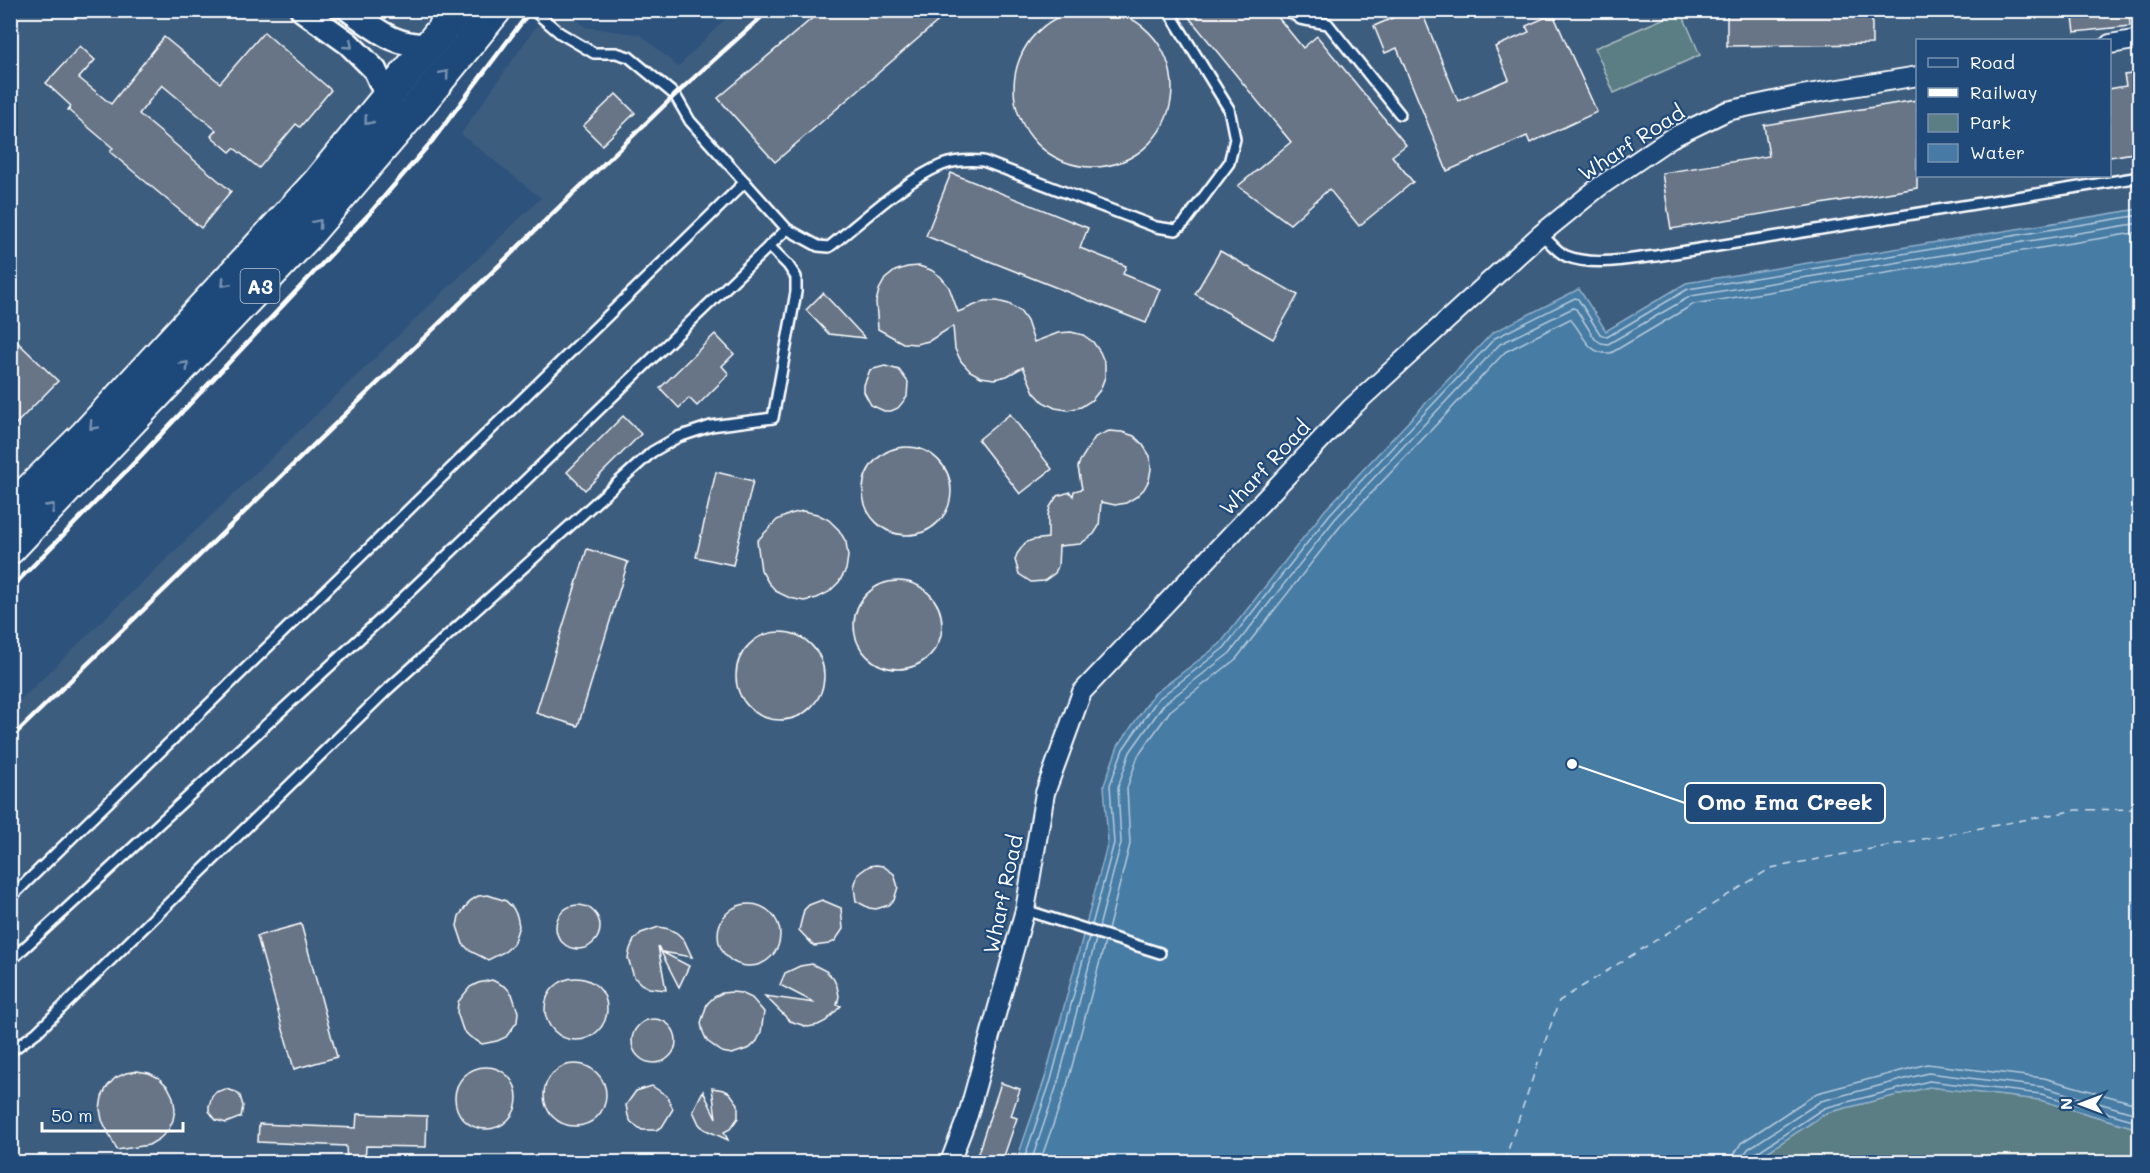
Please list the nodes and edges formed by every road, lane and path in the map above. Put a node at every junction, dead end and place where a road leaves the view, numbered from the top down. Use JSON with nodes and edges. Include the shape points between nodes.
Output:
{"nodes":[{"id":1,"x":302,"y":10,"type":"edge"},
{"id":2,"x":350,"y":10,"type":"edge"},
{"id":3,"x":458,"y":10,"type":"edge"},
{"id":4,"x":496,"y":10,"type":"edge"},
{"id":5,"x":533,"y":10,"type":"edge"},
{"id":6,"x":1168,"y":10,"type":"edge"},
{"id":7,"x":1288,"y":10,"type":"edge"},
{"id":8,"x":2139,"y":39,"type":"edge"},
{"id":9,"x":2111,"y":44,"type":"edge"},
{"id":10,"x":432,"y":45,"type":"junction"},
{"id":11,"x":1916,"y":76,"type":"edge"},
{"id":12,"x":387,"y":97,"type":"junction"},
{"id":13,"x":1401,"y":114,"type":"dead end"},
{"id":14,"x":2139,"y":177,"type":"edge"},
{"id":15,"x":745,"y":182,"type":"junction"},
{"id":16,"x":787,"y":229,"type":"junction"},
{"id":17,"x":1541,"y":234,"type":"junction"},
{"id":18,"x":769,"y":246,"type":"junction"},
{"id":19,"x":10,"y":509,"type":"edge"},
{"id":20,"x":10,"y":549,"type":"edge"},
{"id":21,"x":10,"y":898,"type":"edge"},
{"id":22,"x":1025,"y":910,"type":"junction"},
{"id":23,"x":1160,"y":952,"type":"dead end"},
{"id":24,"x":10,"y":961,"type":"edge"},
{"id":25,"x":10,"y":1052,"type":"edge"},
{"id":26,"x":950,"y":1162,"type":"edge"}],
"edges":[{"from":1,"to":12,"type":"street","one_way":true,"via":[[348,43],[375,70]]},
{"from":2,"to":10,"type":"street","via":[[395,42]]},
{"from":3,"to":10,"type":"highway","number":"A3"},
{"from":20,"to":4,"type":"highway","number":"A3","one_way":true,"via":[[306,237]]},
{"from":5,"to":15,"type":"lane","via":[[560,33],[594,53],[629,57],[675,94],[690,121]]},
{"from":6,"to":16,"type":"lane","via":[[1229,109],[1235,138],[1229,163],[1176,230],[1156,227],[983,161],[963,160],[943,165],[913,181],[829,247],[818,246]]},
{"from":7,"to":13,"type":"lane","via":[[1300,19],[1328,24]]},
{"from":8,"to":9,"type":"street"},
{"from":10,"to":12,"type":"highway","number":"A3"},
{"from":11,"to":17,"type":"street","name":"Wharf Road","via":[[1727,111],[1671,138],[1599,187]]},
{"from":12,"to":19,"type":"highway","number":"A3","one_way":true,"via":[[317,183],[85,435]]},
{"from":14,"to":17,"type":"lane","via":[[1613,261],[1565,255]]},
{"from":15,"to":16,"type":"lane"},
{"from":15,"to":21,"type":"lane"},
{"from":16,"to":18,"type":"lane"},
{"from":17,"to":22,"type":"street","name":"Wharf Road","via":[[1351,408],[1082,692],[1045,793]]},
{"from":18,"to":24,"type":"lane","via":[[383,617]]},
{"from":18,"to":25,"type":"lane","via":[[796,277],[773,418],[711,426],[678,437],[652,452],[388,688],[37,1032]]},
{"from":22,"to":23,"type":"lane"},
{"from":22,"to":26,"type":"street","name":"Wharf Road","via":[[968,1115]]}]}
